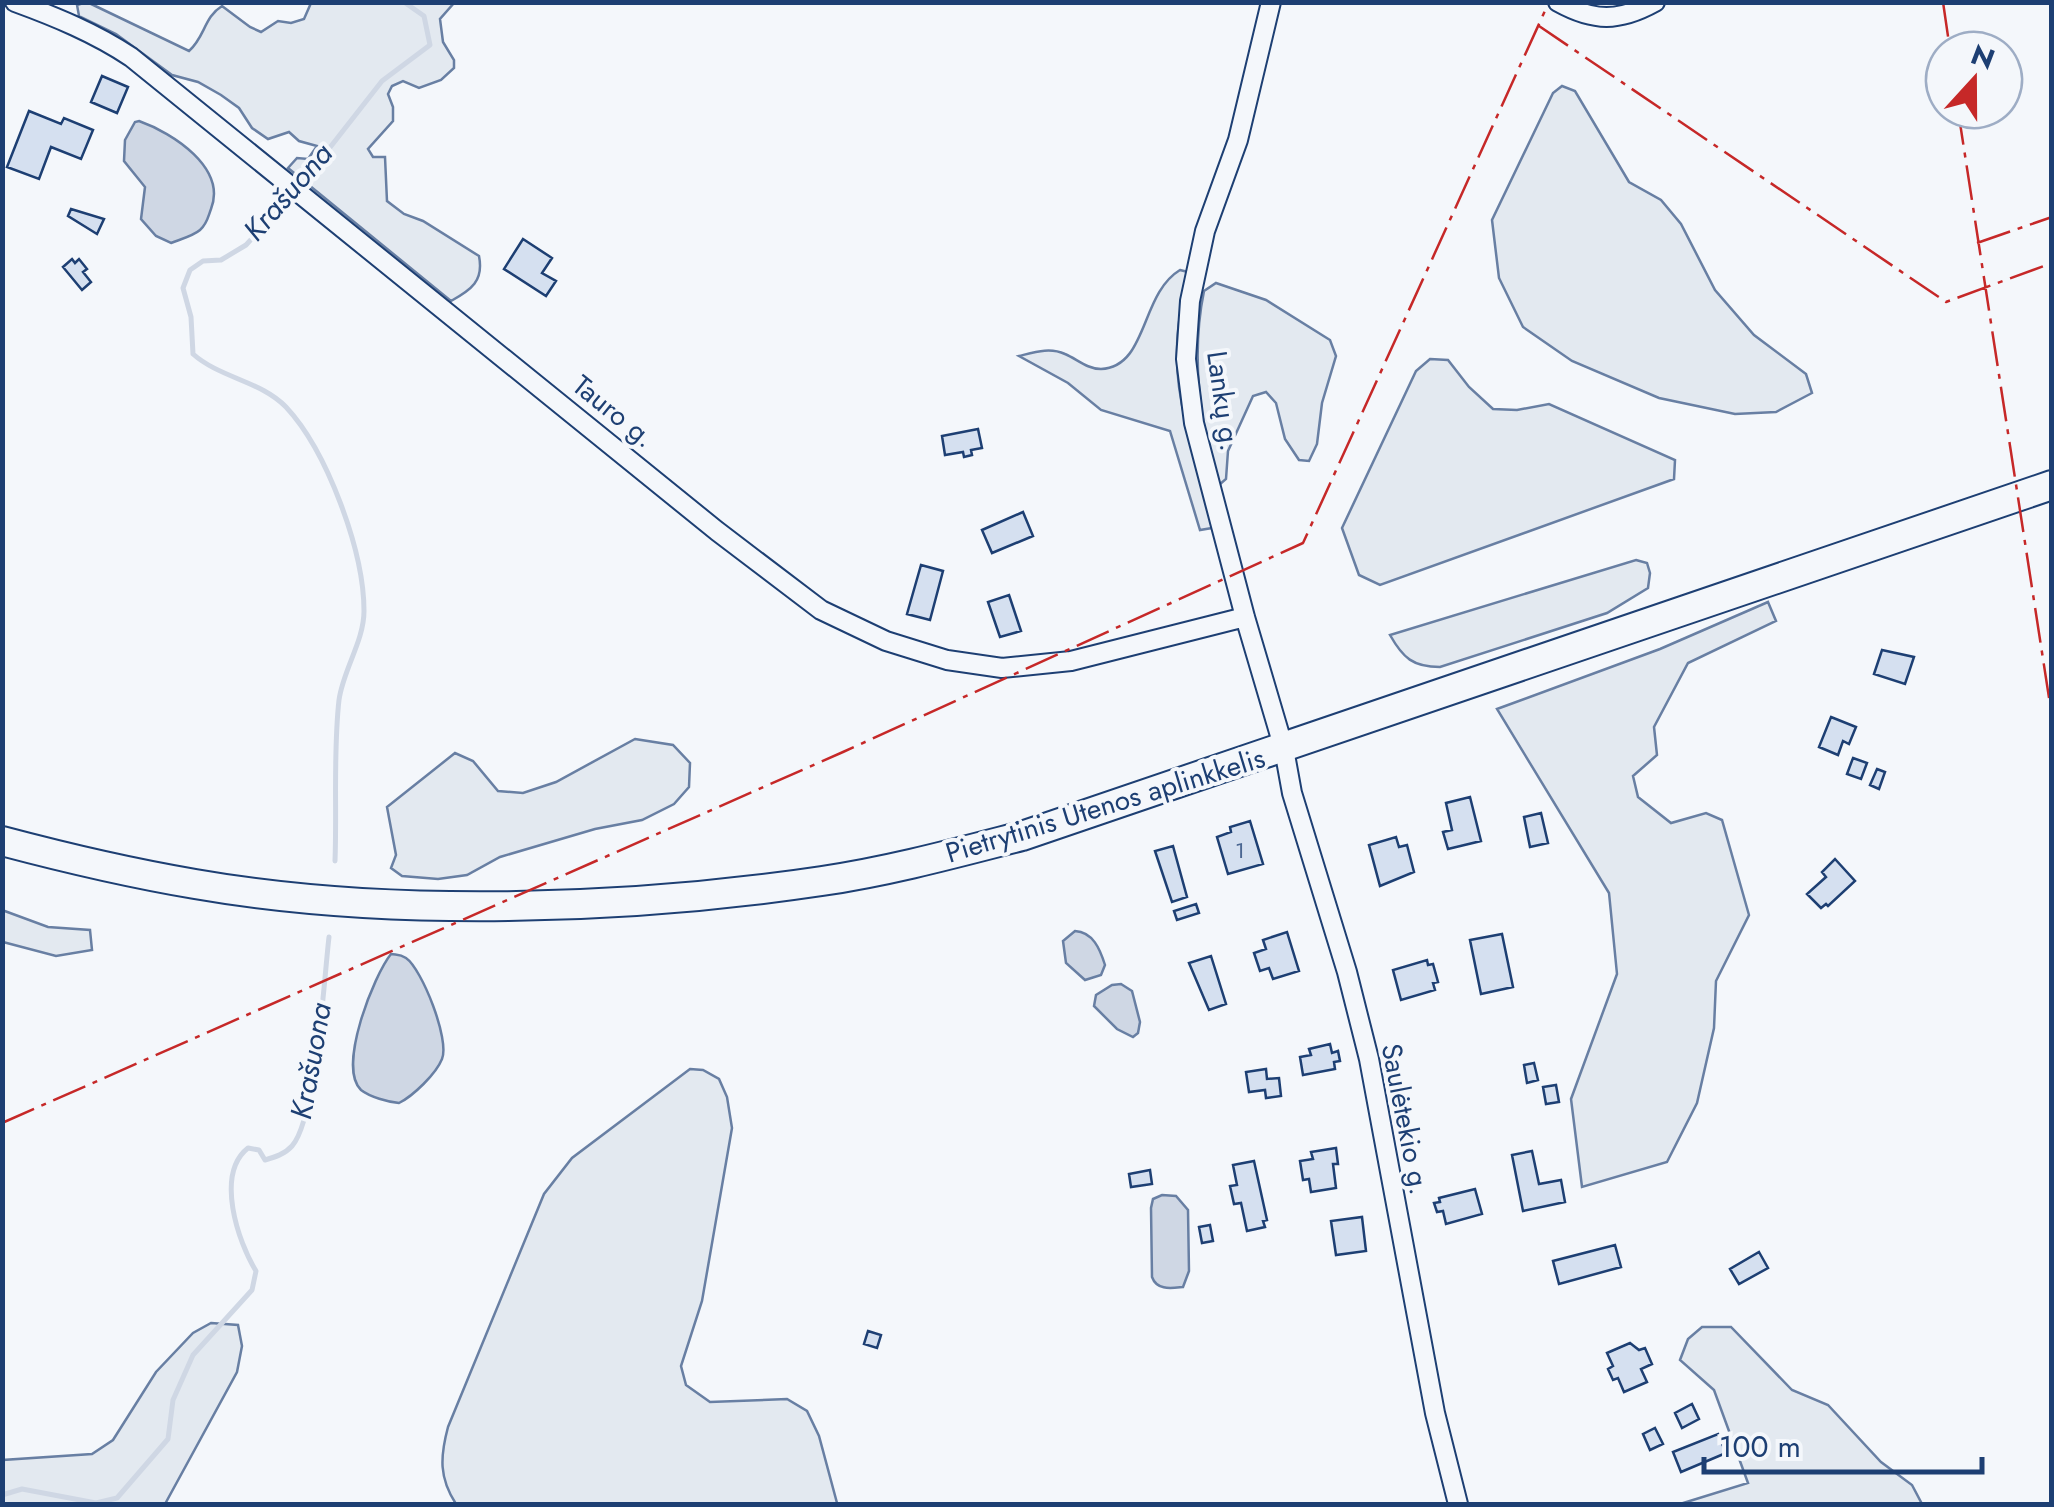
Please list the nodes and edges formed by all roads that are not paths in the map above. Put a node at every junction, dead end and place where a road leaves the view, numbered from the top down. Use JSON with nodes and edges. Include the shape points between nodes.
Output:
{"nodes":[{"id":1,"x":15,"y":2,"type":"edge"},
{"id":2,"x":1270,"y":2,"type":"edge"},
{"id":3,"x":1558,"y":2,"type":"edge"},
{"id":4,"x":1655,"y":2,"type":"edge"},
{"id":5,"x":2052,"y":486,"type":"edge"},
{"id":6,"x":1245,"y":617,"type":"junction"},
{"id":7,"x":1284,"y":748,"type":"junction"},
{"id":8,"x":2,"y":842,"type":"edge"},
{"id":9,"x":1458,"y":1504,"type":"edge"}],
"edges":[{"from":1,"to":6,"type":"street","name":"Tauro g.","via":[[111,43],[821,610],[886,641],[1002,668],[1071,662]]},
{"from":2,"to":6,"type":"street","name":"Lankų g.","via":[[1238,140],[1205,231],[1186,359],[1194,422]]},
{"from":3,"to":4,"type":"street","via":[[1608,19]]},
{"from":5,"to":7,"type":"highway","name":"Pietrytinis Utenos aplinkkelis"},
{"from":6,"to":7,"type":"street","name":"Lankų g."},
{"from":7,"to":8,"type":"highway","name":"Pietrytinis Utenos aplinkkelis","via":[[950,854],[824,880],[667,897],[454,905],[314,899],[197,884]]},
{"from":7,"to":9,"type":"street","name":"Saulėtekio g.","via":[[1369,1059]]}]}
